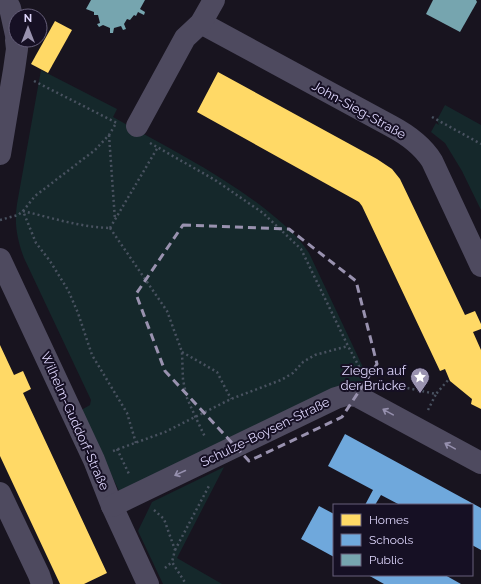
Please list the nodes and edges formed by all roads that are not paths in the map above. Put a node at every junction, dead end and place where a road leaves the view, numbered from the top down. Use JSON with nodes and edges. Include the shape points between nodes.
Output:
{"nodes":[{"id":1,"x":214,"y":0,"type":"edge"},
{"id":2,"x":201,"y":23,"type":"junction"},
{"id":3,"x":17,"y":48,"type":"edge"},
{"id":4,"x":130,"y":129,"type":"road end"},
{"id":5,"x":0,"y":154,"type":"edge"},
{"id":6,"x":0,"y":259,"type":"edge"},
{"id":7,"x":481,"y":266,"type":"edge"},
{"id":8,"x":481,"y":463,"type":"edge"},
{"id":9,"x":0,"y":493,"type":"edge"},
{"id":10,"x":112,"y":506,"type":"junction"},
{"id":11,"x":42,"y":584,"type":"edge"},
{"id":12,"x":148,"y":584,"type":"edge"}],
"edges":[{"from":1,"to":2,"type":"street"},
{"from":2,"to":4,"type":"street","via":[[185,38]]},
{"from":2,"to":7,"type":"street","name":"John-Sieg-Straße","via":[[391,126],[417,143],[432,161]]},
{"from":3,"to":5,"type":"street"},
{"from":6,"to":10,"type":"street","name":"Wilhelm-Guddorf-Straße","via":[[94,460]]},
{"from":8,"to":10,"type":"street","name":"Schulze-Boysen-Straße","one_way":true,"via":[[357,396],[346,395]]},
{"from":9,"to":11,"type":"street"},
{"from":10,"to":12,"type":"street","name":"Wilhelm-Guddorf-Straße"}]}
